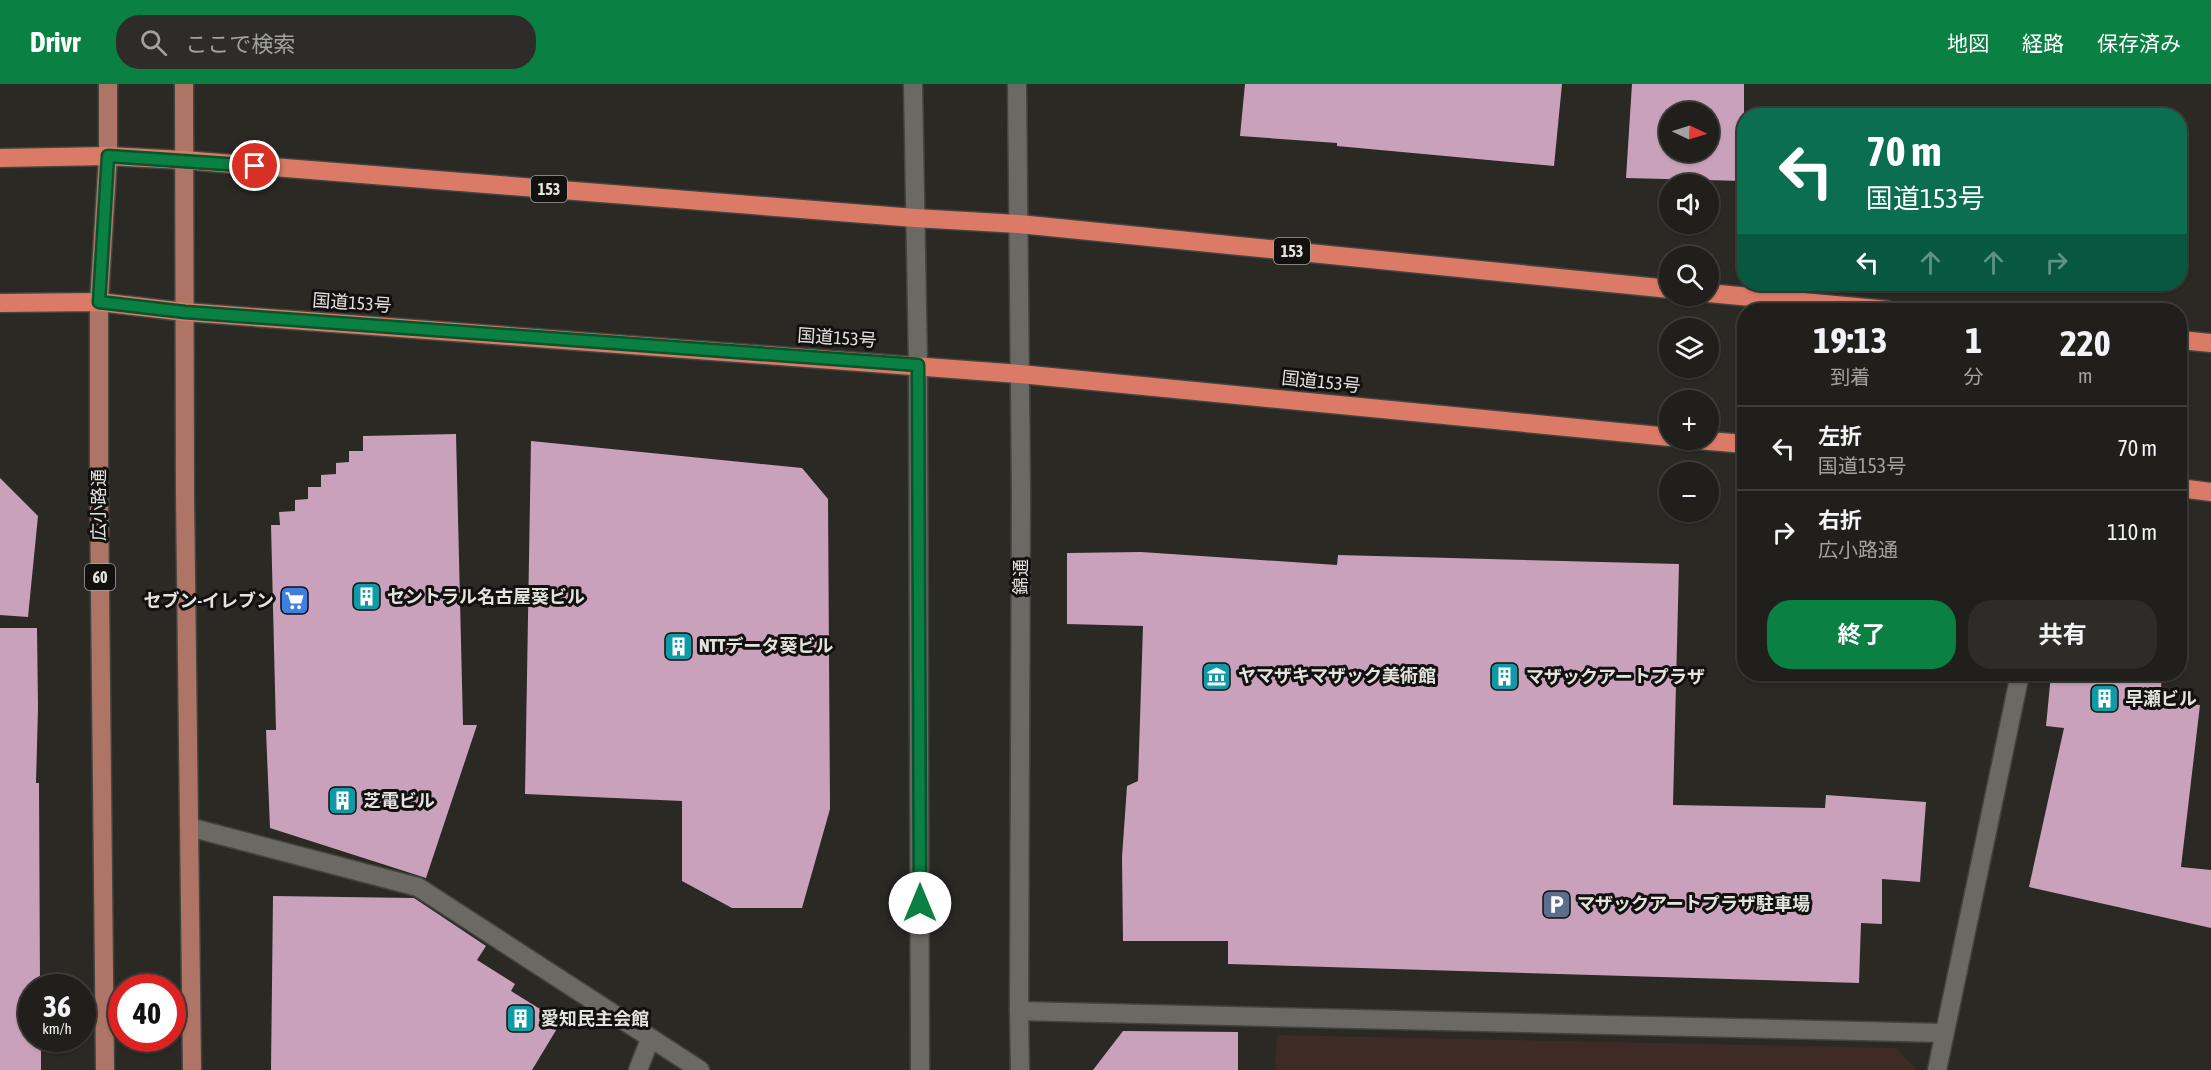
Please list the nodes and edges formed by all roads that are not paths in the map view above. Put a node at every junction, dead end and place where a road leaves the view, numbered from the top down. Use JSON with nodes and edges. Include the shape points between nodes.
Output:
{"nodes":[{"id":1,"x":108,"y":84,"type":"edge"},
{"id":2,"x":184,"y":84,"type":"edge"},
{"id":3,"x":913,"y":84,"type":"edge"},
{"id":4,"x":1017,"y":84,"type":"edge"},
{"id":5,"x":108,"y":156,"type":"junction"},
{"id":6,"x":0,"y":158,"type":"edge"},
{"id":7,"x":184,"y":160,"type":"junction"},
{"id":8,"x":915,"y":218,"type":"junction"},
{"id":9,"x":1019,"y":224,"type":"junction"},
{"id":10,"x":1659,"y":288,"type":"edge"},
{"id":11,"x":1719,"y":294,"type":"edge"},
{"id":12,"x":99,"y":302,"type":"junction"},
{"id":13,"x":0,"y":303,"type":"edge"},
{"id":14,"x":1814,"y":303,"type":"edge"},
{"id":15,"x":185,"y":312,"type":"junction"},
{"id":16,"x":2187,"y":340,"type":"edge"},
{"id":17,"x":2211,"y":343,"type":"edge"},
{"id":18,"x":918,"y":365,"type":"junction"},
{"id":19,"x":1020,"y":374,"type":"junction"},
{"id":20,"x":1659,"y":436,"type":"edge"},
{"id":21,"x":1719,"y":442,"type":"edge"},
{"id":22,"x":1737,"y":443,"type":"edge"},
{"id":23,"x":2187,"y":489,"type":"edge"},
{"id":24,"x":2211,"y":492,"type":"edge"},
{"id":25,"x":2019,"y":681,"type":"edge"},
{"id":26,"x":189,"y":827,"type":"junction"},
{"id":27,"x":1019,"y":1011,"type":"junction"},
{"id":28,"x":1944,"y":1033,"type":"junction"},
{"id":29,"x":650,"y":1039,"type":"junction"},
{"id":30,"x":105,"y":1070,"type":"edge"},
{"id":31,"x":192,"y":1070,"type":"edge"},
{"id":32,"x":638,"y":1070,"type":"edge"},
{"id":33,"x":700,"y":1070,"type":"edge"},
{"id":34,"x":920,"y":1070,"type":"edge"},
{"id":35,"x":1020,"y":1070,"type":"edge"},
{"id":36,"x":1936,"y":1070,"type":"edge"}],
"edges":[{"from":1,"to":5,"type":"main road","name":"広小路通","number":"60"},
{"from":2,"to":7,"type":"main road"},
{"from":3,"to":8,"type":"street"},
{"from":4,"to":9,"type":"street","name":"錦通"},
{"from":5,"to":6,"type":"highway","number":"153"},
{"from":5,"to":7,"type":"highway","number":"153"},
{"from":5,"to":12,"type":"main road","name":"広小路通","number":"60"},
{"from":7,"to":8,"type":"highway","number":"153"},
{"from":7,"to":15,"type":"main road"},
{"from":8,"to":9,"type":"highway","number":"153"},
{"from":8,"to":18,"type":"street"},
{"from":9,"to":10,"type":"highway","number":"153"},
{"from":9,"to":19,"type":"street","name":"錦通"},
{"from":11,"to":14,"type":"highway"},
{"from":12,"to":13,"type":"highway","name":"国道153号"},
{"from":12,"to":15,"type":"highway","name":"国道153号"},
{"from":12,"to":30,"type":"main road","name":"広小路通","number":"60"},
{"from":15,"to":18,"type":"highway","name":"国道153号"},
{"from":15,"to":26,"type":"main road"},
{"from":16,"to":17,"type":"highway"},
{"from":18,"to":19,"type":"highway","name":"国道153号"},
{"from":18,"to":34,"type":"street"},
{"from":19,"to":20,"type":"highway","name":"国道153号"},
{"from":19,"to":27,"type":"street","name":"錦通"},
{"from":21,"to":22,"type":"highway"},
{"from":23,"to":24,"type":"highway"},
{"from":25,"to":28,"type":"street"},
{"from":26,"to":29,"type":"street","via":[[418,887]]},
{"from":26,"to":31,"type":"main road"},
{"from":27,"to":28,"type":"street"},
{"from":27,"to":35,"type":"street","name":"錦通"},
{"from":28,"to":36,"type":"street"},
{"from":29,"to":32,"type":"street"},
{"from":29,"to":33,"type":"street"}]}
